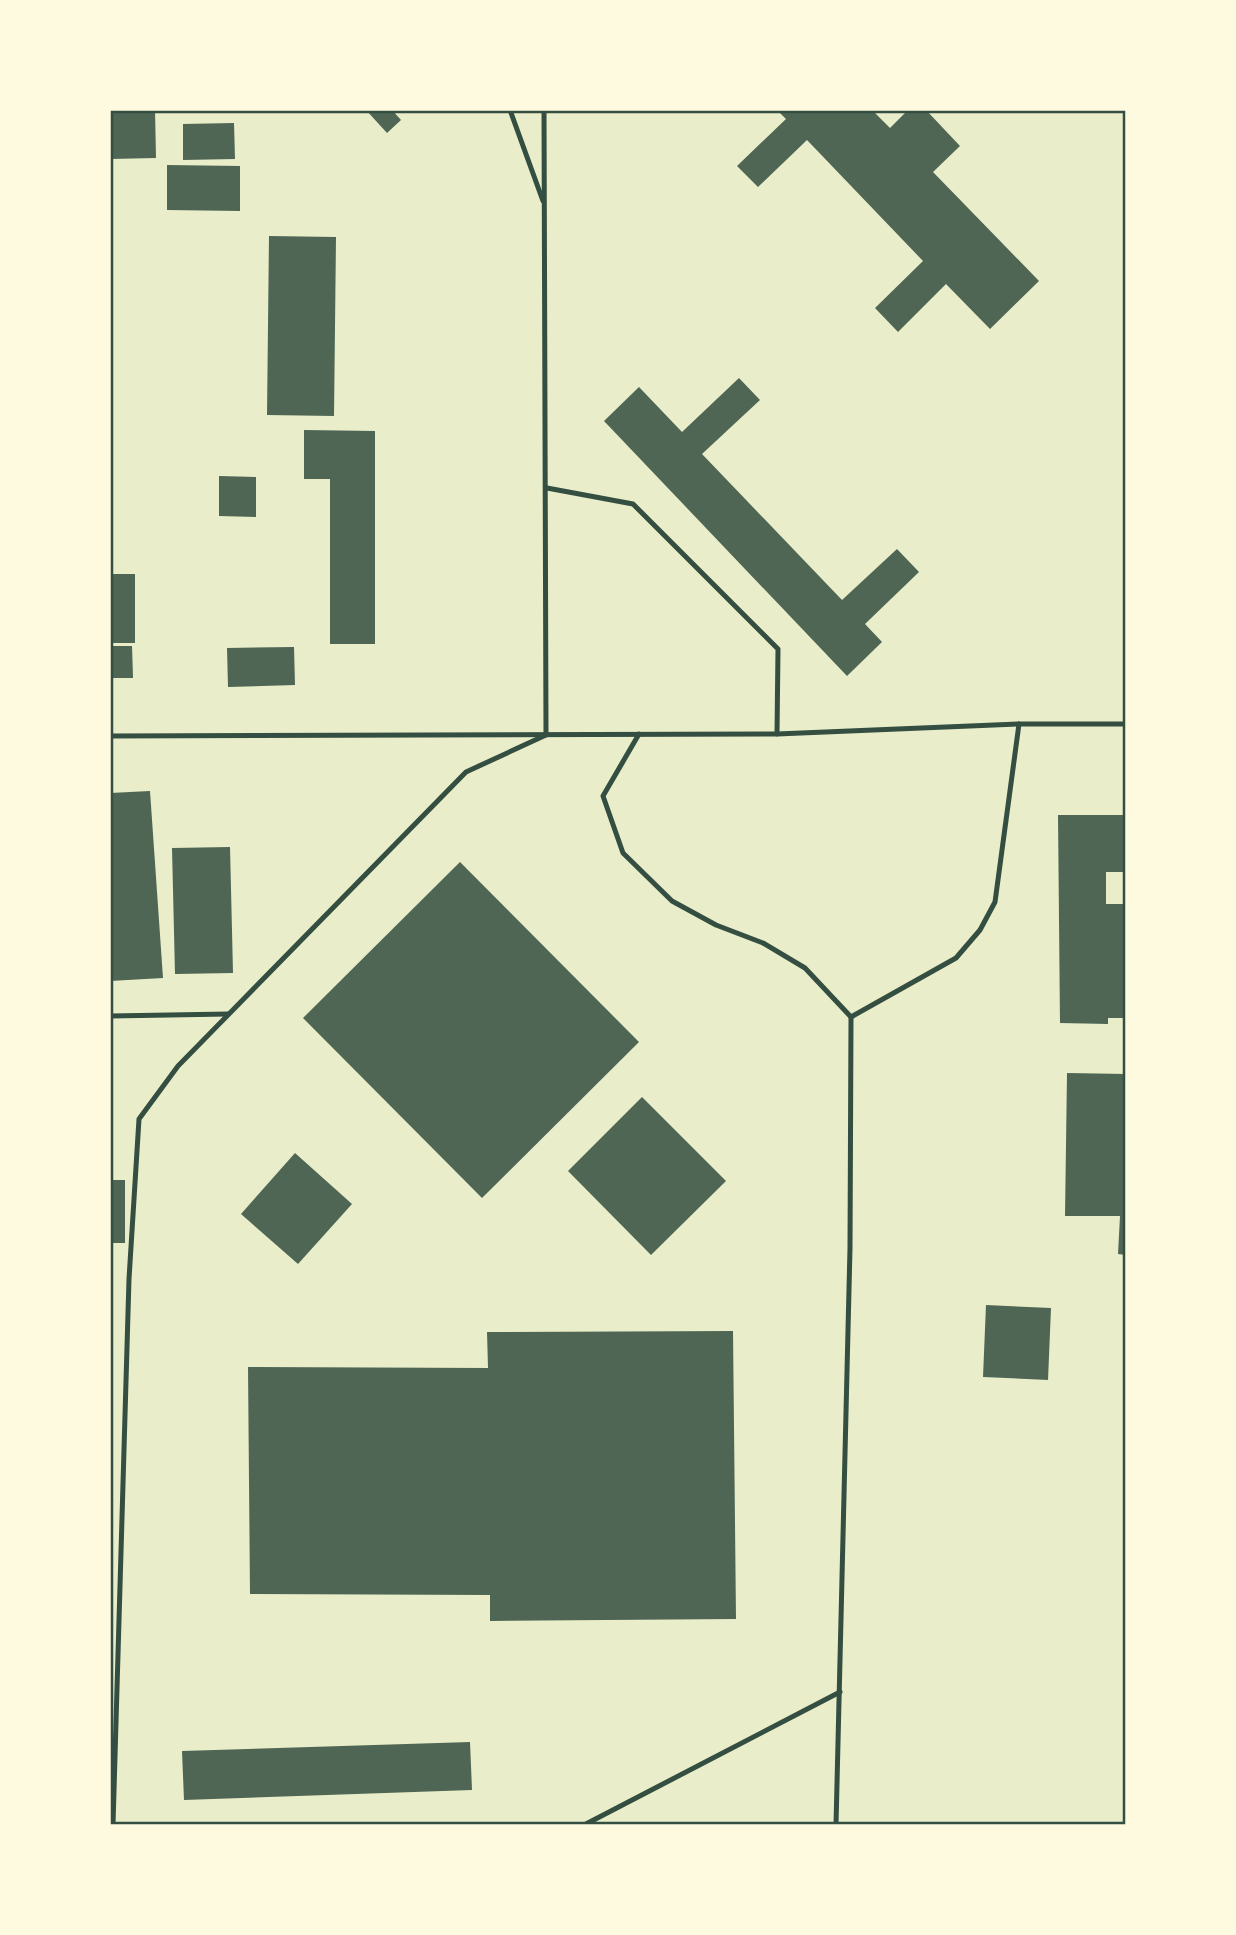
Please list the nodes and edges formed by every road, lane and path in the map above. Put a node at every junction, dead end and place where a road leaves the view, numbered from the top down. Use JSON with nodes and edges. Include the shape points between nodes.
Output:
{"nodes":[{"id":1,"x":510,"y":110,"type":"edge"},
{"id":2,"x":544,"y":110,"type":"edge"},
{"id":3,"x":545,"y":208,"type":"junction"},
{"id":4,"x":547,"y":488,"type":"junction"},
{"id":5,"x":1019,"y":724,"type":"junction"},
{"id":6,"x":1126,"y":724,"type":"edge"},
{"id":7,"x":639,"y":734,"type":"junction"},
{"id":8,"x":776,"y":734,"type":"junction"},
{"id":9,"x":546,"y":735,"type":"junction"},
{"id":10,"x":110,"y":736,"type":"edge"},
{"id":11,"x":228,"y":1014,"type":"junction"},
{"id":12,"x":110,"y":1016,"type":"edge"},
{"id":13,"x":851,"y":1017,"type":"junction"},
{"id":14,"x":840,"y":1692,"type":"junction"},
{"id":15,"x":113,"y":1825,"type":"edge"},
{"id":16,"x":584,"y":1825,"type":"edge"},
{"id":17,"x":836,"y":1825,"type":"edge"}],
"edges":[{"from":1,"to":3,"type":"lane"},
{"from":2,"to":3,"type":"lane"},
{"from":3,"to":4,"type":"lane"},
{"from":4,"to":8,"type":"lane","via":[[633,504],[778,649]]},
{"from":4,"to":9,"type":"lane"},
{"from":5,"to":6,"type":"lane"},
{"from":5,"to":8,"type":"lane"},
{"from":5,"to":13,"type":"lane","via":[[995,902],[980,930],[956,958]]},
{"from":7,"to":8,"type":"lane"},
{"from":7,"to":9,"type":"lane"},
{"from":7,"to":13,"type":"lane","via":[[603,796],[623,853],[672,901],[805,968]]},
{"from":9,"to":10,"type":"lane"},
{"from":9,"to":11,"type":"lane","via":[[466,772]]},
{"from":11,"to":12,"type":"lane"},
{"from":11,"to":15,"type":"lane","via":[[178,1066],[139,1119],[128,1293]]},
{"from":13,"to":14,"type":"lane"},
{"from":14,"to":16,"type":"lane"},
{"from":14,"to":17,"type":"lane"}]}
